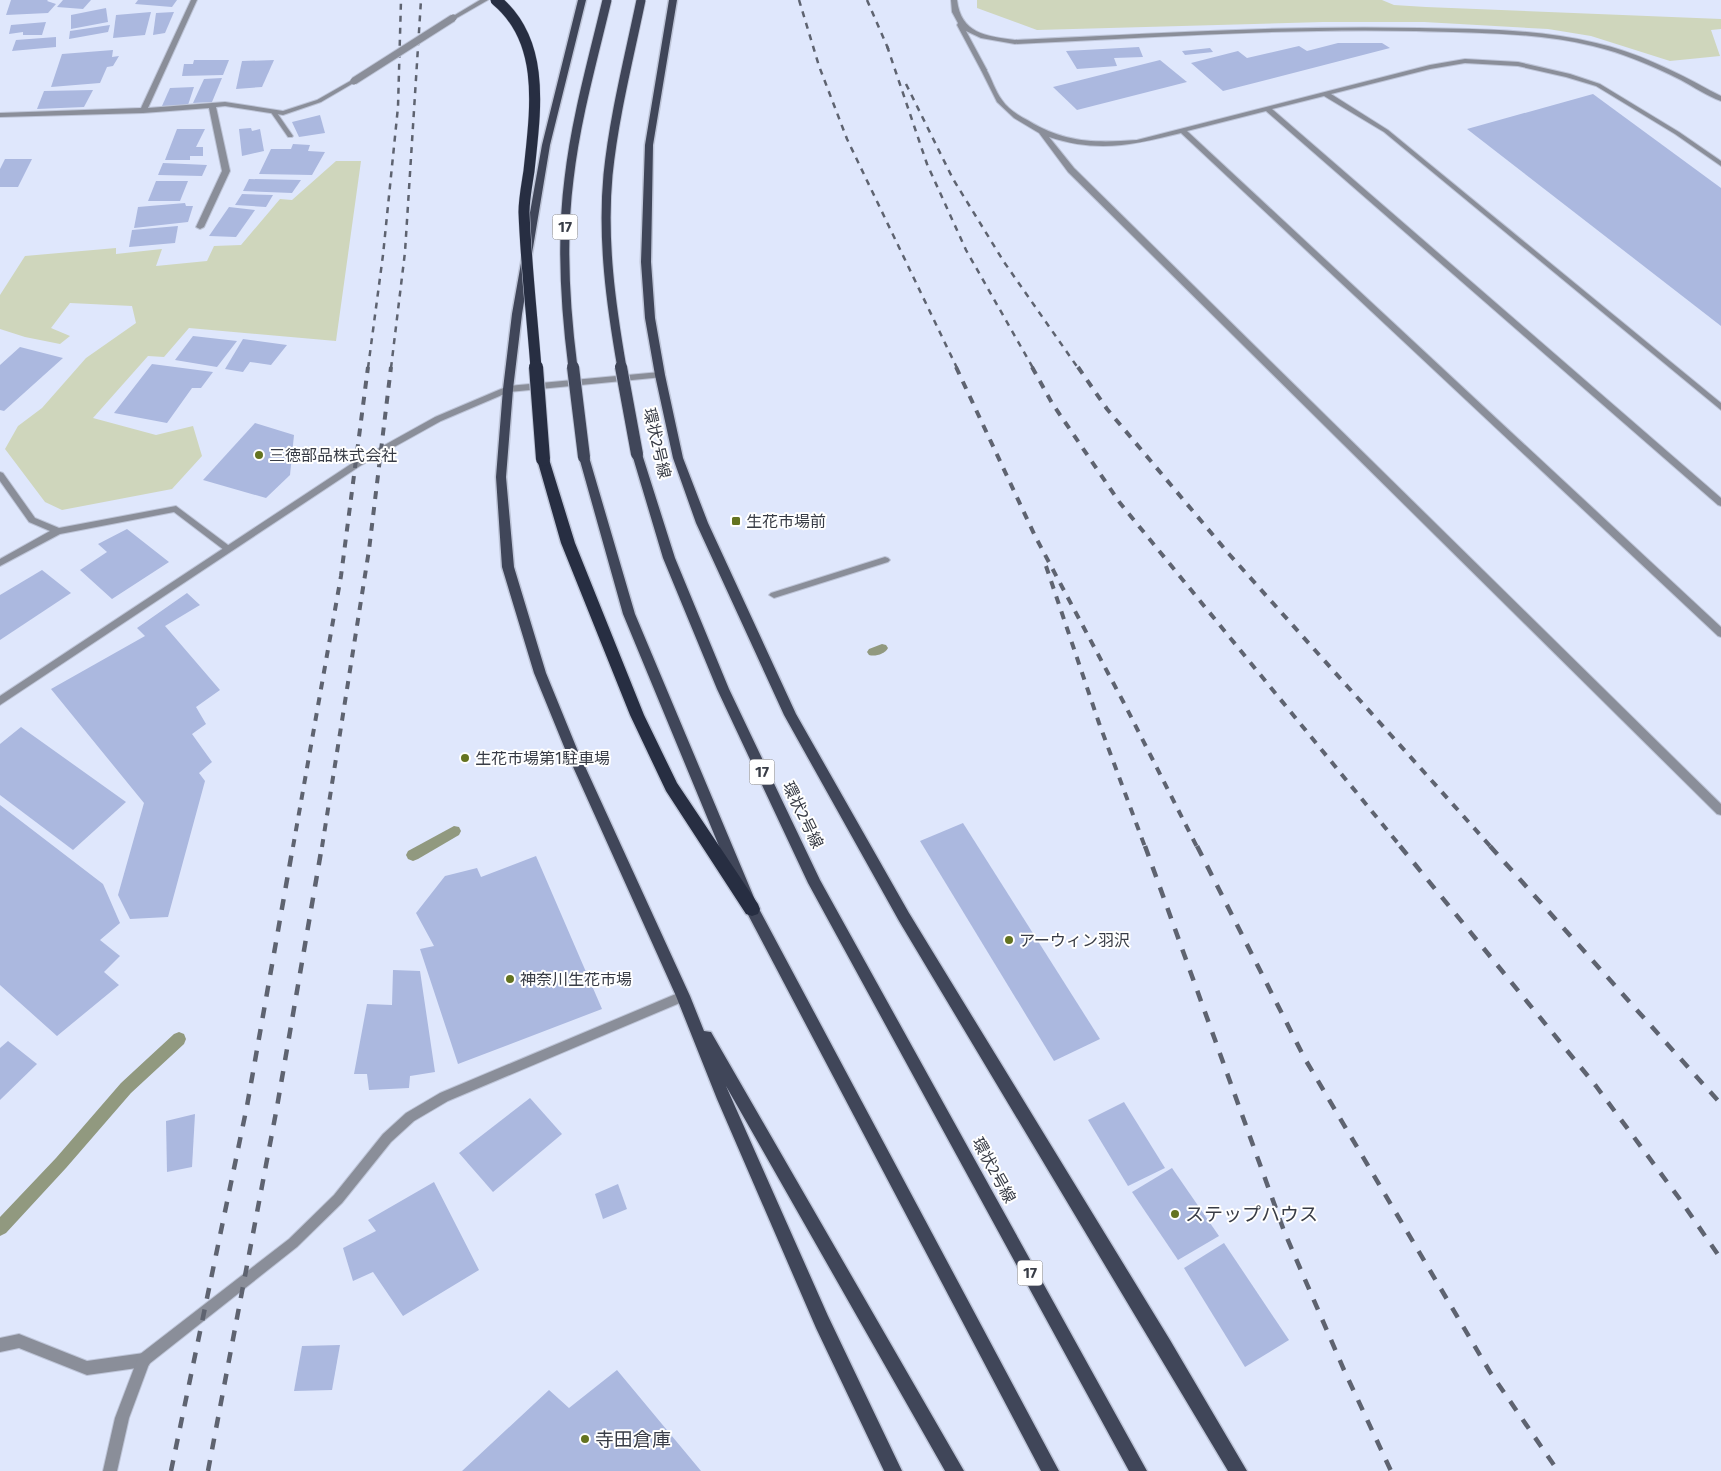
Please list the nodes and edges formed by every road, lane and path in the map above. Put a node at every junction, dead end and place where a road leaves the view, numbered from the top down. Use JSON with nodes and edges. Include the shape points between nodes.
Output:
{"nodes":[{"id":1,"x":194,"y":0,"type":"edge"},
{"id":2,"x":485,"y":0,"type":"edge"},
{"id":3,"x":496,"y":0,"type":"edge"},
{"id":4,"x":582,"y":0,"type":"edge"},
{"id":5,"x":607,"y":0,"type":"edge"},
{"id":6,"x":641,"y":0,"type":"edge"},
{"id":7,"x":673,"y":0,"type":"edge"},
{"id":8,"x":954,"y":0,"type":"edge"},
{"id":9,"x":959,"y":24,"type":"junction"},
{"id":10,"x":1325,"y":94,"type":"junction"},
{"id":11,"x":1721,"y":99,"type":"edge"},
{"id":12,"x":212,"y":105,"type":"junction"},
{"id":13,"x":1268,"y":108,"type":"junction"},
{"id":14,"x":143,"y":111,"type":"junction"},
{"id":15,"x":273,"y":111,"type":"junction"},
{"id":16,"x":0,"y":115,"type":"edge"},
{"id":17,"x":1182,"y":130,"type":"junction"},
{"id":18,"x":1042,"y":133,"type":"junction"},
{"id":19,"x":290,"y":136,"type":"dead end"},
{"id":20,"x":1721,"y":164,"type":"edge"},
{"id":21,"x":200,"y":227,"type":"dead end"},
{"id":22,"x":660,"y":374,"type":"junction"},
{"id":23,"x":508,"y":389,"type":"junction"},
{"id":24,"x":1721,"y":406,"type":"edge"},
{"id":25,"x":0,"y":475,"type":"edge"},
{"id":26,"x":1721,"y":503,"type":"edge"},
{"id":27,"x":58,"y":531,"type":"junction"},
{"id":28,"x":227,"y":548,"type":"junction"},
{"id":29,"x":885,"y":560,"type":"dead end"},
{"id":30,"x":0,"y":563,"type":"edge"},
{"id":31,"x":774,"y":595,"type":"dead end"},
{"id":32,"x":1721,"y":633,"type":"edge"},
{"id":33,"x":0,"y":700,"type":"edge"},
{"id":34,"x":1721,"y":812,"type":"edge"},
{"id":35,"x":752,"y":909,"type":"junction"},
{"id":36,"x":683,"y":996,"type":"junction"},
{"id":37,"x":0,"y":1345,"type":"edge"},
{"id":38,"x":144,"y":1360,"type":"junction"},
{"id":39,"x":110,"y":1471,"type":"edge"},
{"id":40,"x":893,"y":1471,"type":"edge"},
{"id":41,"x":955,"y":1471,"type":"edge"},
{"id":42,"x":1050,"y":1471,"type":"edge"},
{"id":43,"x":1138,"y":1471,"type":"edge"},
{"id":44,"x":1238,"y":1471,"type":"edge"}],
"edges":[{"from":1,"to":14,"type":"street"},
{"from":2,"to":15,"type":"street","bridge":true,"via":[[319,101],[283,113]]},
{"from":3,"to":35,"type":"highway","bridge":true,"via":[[507,9],[527,40],[536,107],[524,210],[543,459],[568,544],[637,715],[671,787]]},
{"from":4,"to":23,"type":"main road","via":[[534,208]]},
{"from":5,"to":35,"type":"main road","number":"17","bridge":true,"via":[[574,146],[566,204],[564,266],[568,331],[584,457],[629,614]]},
{"from":6,"to":43,"type":"main road","name":"環状2号線","number":"17","bridge":true,"via":[[613,145],[607,201],[608,262],[614,328],[638,454],[669,558],[722,689],[815,882]]},
{"from":7,"to":22,"type":"main road","via":[[648,145],[646,262],[650,318]]},
{"from":8,"to":9,"type":"street","via":[[954,13]]},
{"from":9,"to":11,"type":"street","via":[[993,39],[1015,42],[1371,28],[1525,33],[1617,51],[1681,76]]},
{"from":9,"to":18,"type":"street","via":[[1000,101]]},
{"from":10,"to":13,"type":"street"},
{"from":10,"to":20,"type":"street","via":[[1465,61],[1518,64],[1598,85],[1678,133]]},
{"from":10,"to":24,"type":"street","via":[[1386,131]]},
{"from":12,"to":14,"type":"street"},
{"from":12,"to":15,"type":"street"},
{"from":12,"to":21,"type":"street","via":[[226,171]]},
{"from":13,"to":17,"type":"street"},
{"from":13,"to":26,"type":"street"},
{"from":14,"to":16,"type":"street"},
{"from":15,"to":19,"type":"street"},
{"from":17,"to":18,"type":"street","via":[[1136,142],[1100,145],[1072,142]]},
{"from":17,"to":32,"type":"street"},
{"from":18,"to":34,"type":"street","via":[[1071,170]]},
{"from":22,"to":23,"type":"street"},
{"from":22,"to":44,"type":"main road","via":[[678,458],[702,523],[790,715],[904,918]]},
{"from":23,"to":28,"type":"street","via":[[438,419],[357,464]]},
{"from":23,"to":36,"type":"main road","via":[[501,477],[508,567],[540,673],[623,867]]},
{"from":25,"to":27,"type":"street","via":[[32,520]]},
{"from":27,"to":28,"type":"street","via":[[176,510]]},
{"from":27,"to":30,"type":"street"},
{"from":28,"to":33,"type":"street"},
{"from":29,"to":31,"type":"street"},
{"from":35,"to":42,"type":"main road","number":"17"},
{"from":36,"to":38,"type":"street","via":[[444,1096],[410,1117],[387,1138],[338,1199],[292,1243]]},
{"from":36,"to":40,"type":"main road","via":[[724,1099],[814,1304]]},
{"from":36,"to":41,"type":"main road"},
{"from":37,"to":38,"type":"street","via":[[19,1341],[87,1368]]},
{"from":38,"to":39,"type":"street","via":[[122,1418]]}]}
